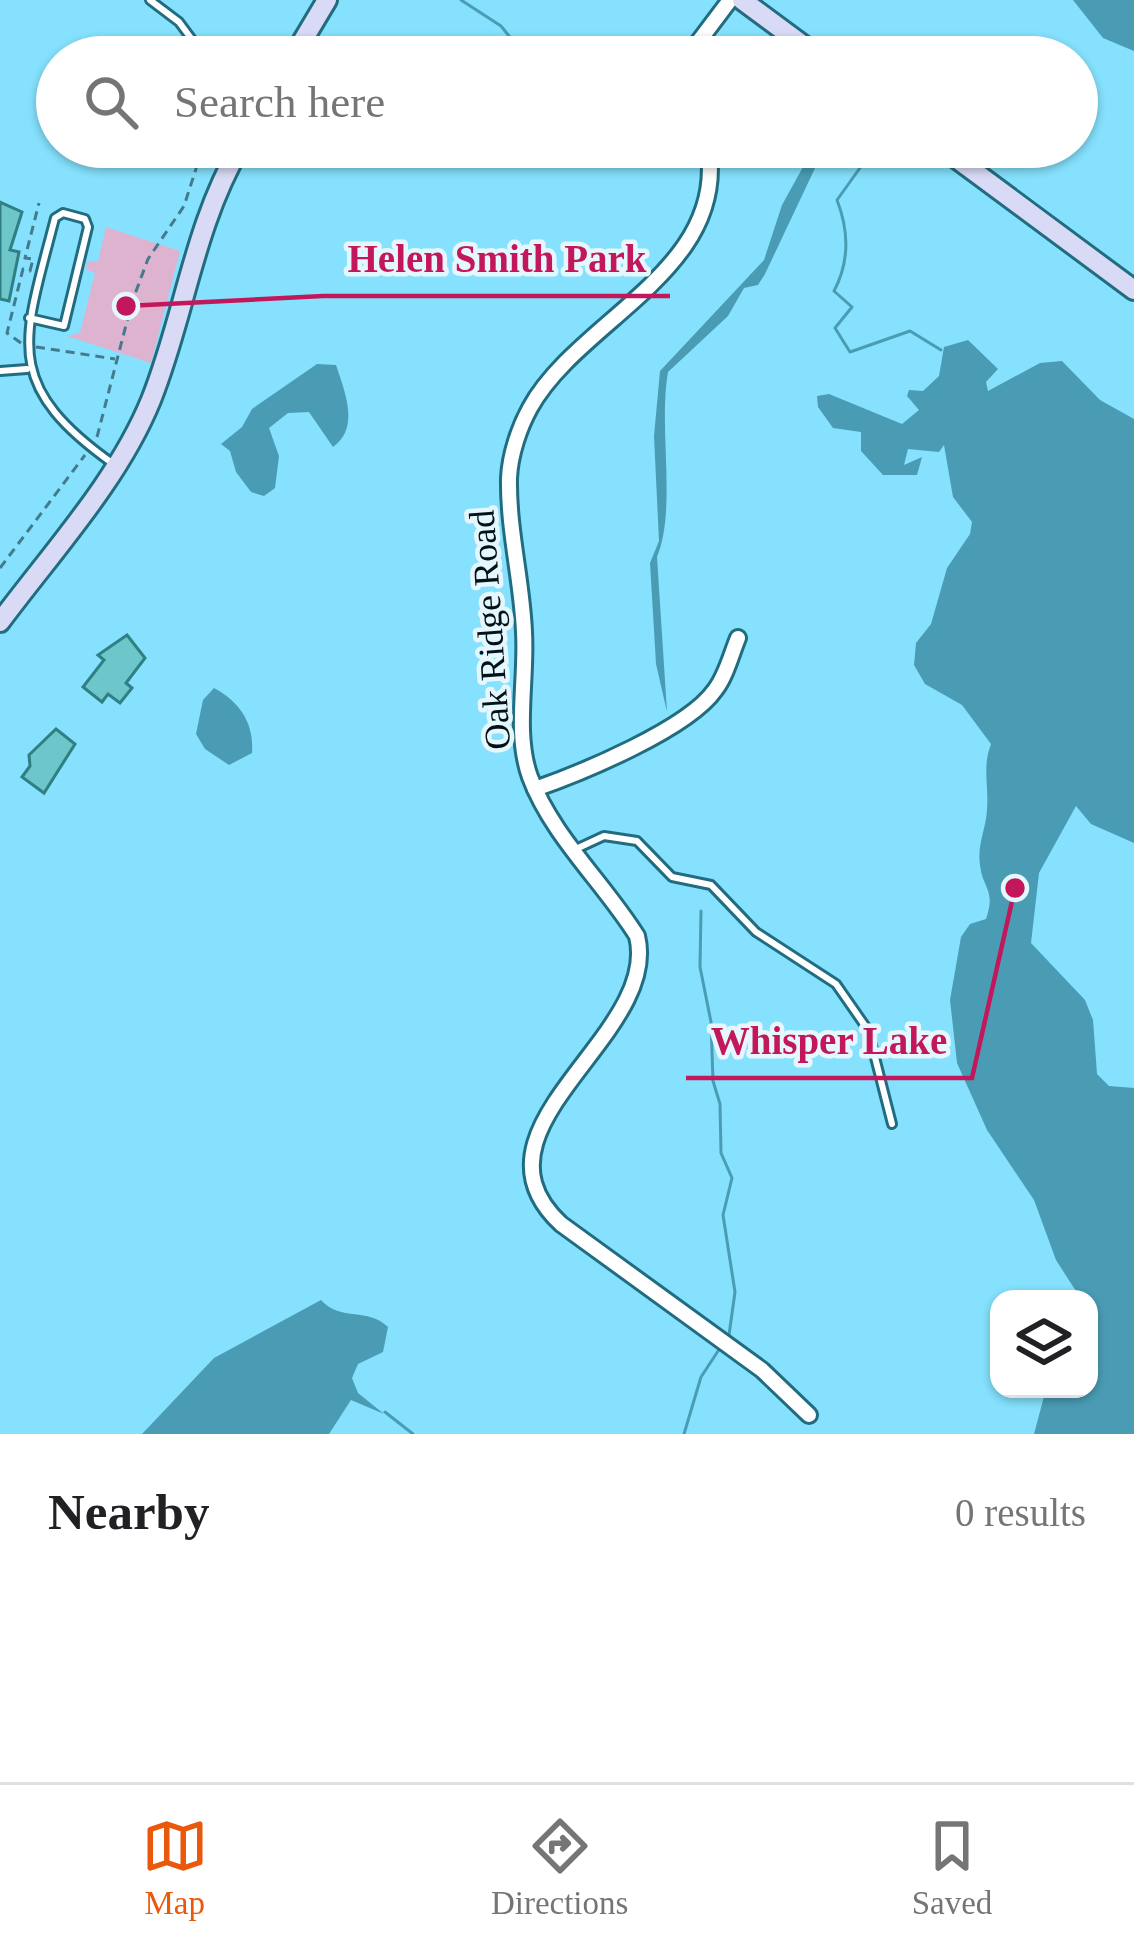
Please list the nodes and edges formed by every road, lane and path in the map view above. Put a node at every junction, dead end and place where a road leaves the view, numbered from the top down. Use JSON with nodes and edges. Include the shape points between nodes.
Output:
{"nodes":[{"id":1,"x":150,"y":0,"type":"edge"},
{"id":2,"x":327,"y":0,"type":"edge"},
{"id":3,"x":730,"y":0,"type":"edge"},
{"id":4,"x":742,"y":0,"type":"edge"},
{"id":5,"x":191,"y":36,"type":"edge"},
{"id":6,"x":306,"y":36,"type":"edge"},
{"id":7,"x":703,"y":36,"type":"edge"},
{"id":8,"x":791,"y":36,"type":"edge"},
{"id":9,"x":196,"y":168,"type":"edge"},
{"id":10,"x":230,"y":168,"type":"edge"},
{"id":11,"x":708,"y":168,"type":"edge"},
{"id":12,"x":969,"y":168,"type":"edge"},
{"id":13,"x":39,"y":203,"type":"dead end"},
{"id":14,"x":1134,"y":290,"type":"edge"},
{"id":15,"x":29,"y":318,"type":"junction"},
{"id":16,"x":20,"y":342,"type":"dead end"},
{"id":17,"x":32,"y":345,"type":"dead end"},
{"id":18,"x":117,"y":359,"type":"junction"},
{"id":19,"x":27,"y":369,"type":"junction"},
{"id":20,"x":0,"y":371,"type":"edge"},
{"id":21,"x":96,"y":438,"type":"dead end"},
{"id":22,"x":83,"y":457,"type":"dead end"},
{"id":23,"x":115,"y":465,"type":"junction"},
{"id":24,"x":0,"y":568,"type":"edge"},
{"id":25,"x":0,"y":622,"type":"edge"},
{"id":26,"x":738,"y":638,"type":"dead end"},
{"id":27,"x":535,"y":789,"type":"junction"},
{"id":28,"x":576,"y":850,"type":"junction"},
{"id":29,"x":892,"y":1124,"type":"dead end"},
{"id":30,"x":809,"y":1415,"type":"dead end"}],
"edges":[{"from":1,"to":5,"type":"lane"},
{"from":2,"to":6,"type":"street"},
{"from":3,"to":7,"type":"street"},
{"from":4,"to":8,"type":"street"},
{"from":9,"to":18,"type":"path","via":[[181,211],[154,251]]},
{"from":10,"to":23,"type":"street","via":[[200,229],[150,401]]},
{"from":11,"to":27,"type":"street","name":"Oak Ridge Road","via":[[693,230],[646,290],[543,388],[517,438],[511,514],[524,631],[524,746]]},
{"from":12,"to":14,"type":"street"},
{"from":13,"to":16,"type":"path","via":[[26,258],[33,260],[30,271],[23,269],[7,333]]},
{"from":15,"to":15,"type":"lane","via":[[55,218],[85,219],[64,326]]},
{"from":15,"to":19,"type":"lane"},
{"from":17,"to":18,"type":"path"},
{"from":18,"to":21,"type":"path"},
{"from":19,"to":20,"type":"lane"},
{"from":19,"to":23,"type":"lane","via":[[52,417]]},
{"from":22,"to":24,"type":"path"},
{"from":23,"to":25,"type":"street"},
{"from":26,"to":27,"type":"street","via":[[716,690],[692,713]]},
{"from":27,"to":28,"type":"street","name":"Oak Ridge Road"},
{"from":28,"to":29,"type":"lane","via":[[620,834],[637,841],[672,878],[705,884],[851,999],[868,1030]]},
{"from":28,"to":30,"type":"street","name":"Oak Ridge Road","via":[[637,936],[643,959],[633,994],[542,1127],[531,1166],[540,1199],[561,1224],[762,1370]]}]}
